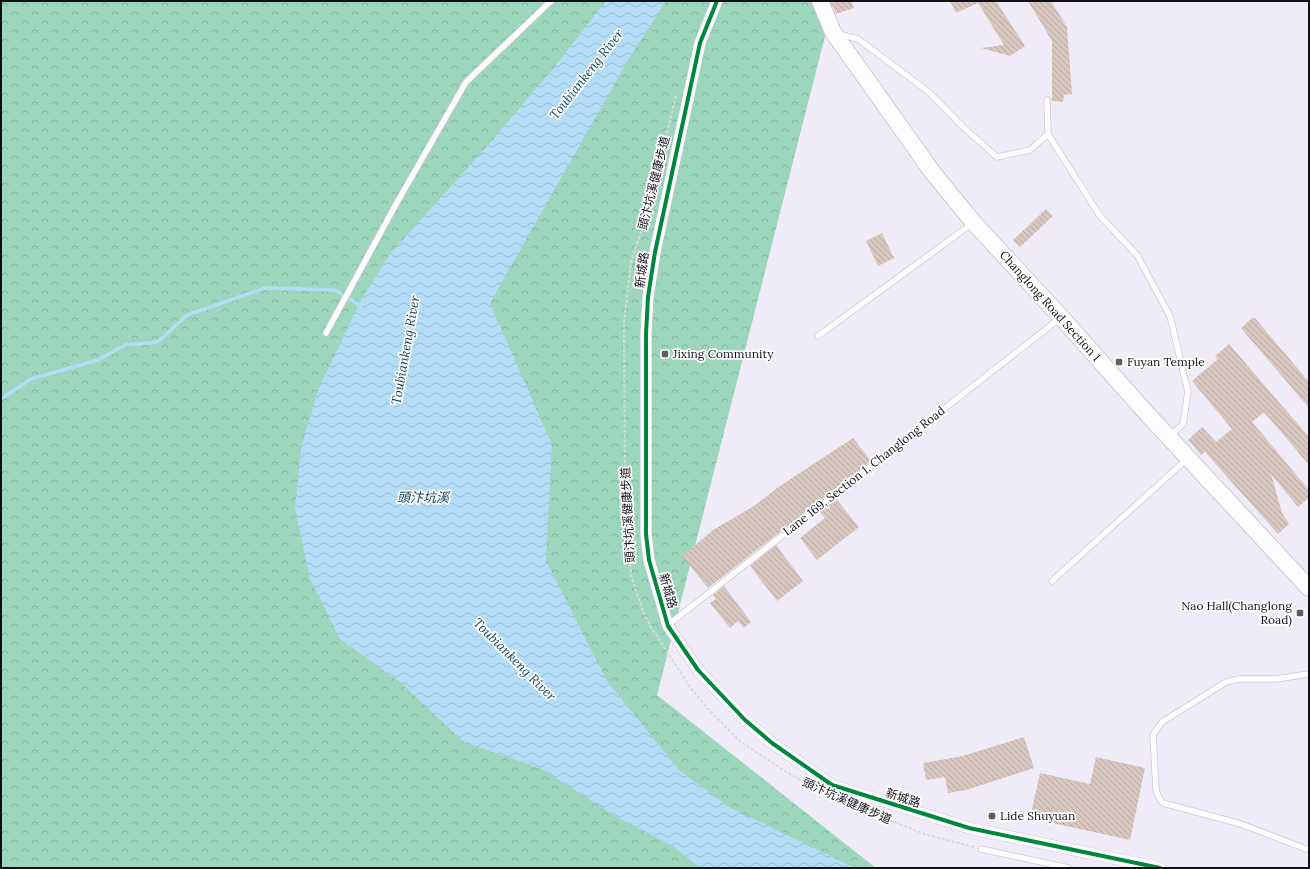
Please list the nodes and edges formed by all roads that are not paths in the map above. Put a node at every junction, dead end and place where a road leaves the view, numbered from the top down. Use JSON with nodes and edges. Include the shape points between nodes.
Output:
{"nodes":[{"id":1,"x":551,"y":1,"type":"edge"},
{"id":2,"x":716,"y":1,"type":"edge"},
{"id":3,"x":820,"y":1,"type":"edge"},
{"id":4,"x":833,"y":32,"type":"junction"},
{"id":5,"x":1047,"y":100,"type":"dead end"},
{"id":6,"x":1048,"y":134,"type":"junction"},
{"id":7,"x":974,"y":223,"type":"junction"},
{"id":8,"x":1061,"y":317,"type":"junction"},
{"id":9,"x":326,"y":333,"type":"dead end"},
{"id":10,"x":818,"y":336,"type":"dead end"},
{"id":11,"x":1168,"y":437,"type":"junction"},
{"id":12,"x":1188,"y":458,"type":"junction"},
{"id":13,"x":1052,"y":581,"type":"dead end"},
{"id":14,"x":1309,"y":588,"type":"edge"},
{"id":15,"x":668,"y":626,"type":"junction"},
{"id":16,"x":1309,"y":674,"type":"edge"},
{"id":17,"x":981,"y":849,"type":"road end"},
{"id":18,"x":1309,"y":850,"type":"edge"},
{"id":19,"x":1069,"y":868,"type":"edge"},
{"id":20,"x":1160,"y":868,"type":"edge"}],
"edges":[{"from":1,"to":9,"type":"lane","via":[[466,82]]},
{"from":2,"to":15,"type":"street","name":"新城路","via":[[700,44],[655,252],[647,312],[646,534],[649,560]]},
{"from":3,"to":4,"type":"main road","name":"Changlong Road Section 1"},
{"from":4,"to":6,"type":"lane","via":[[858,39],[930,93],[997,157],[1030,150]]},
{"from":4,"to":7,"type":"main road","name":"Changlong Road Section 1","via":[[933,173]]},
{"from":5,"to":6,"type":"lane"},
{"from":6,"to":11,"type":"lane","via":[[1100,216],[1137,255],[1170,316],[1188,392],[1183,424]]},
{"from":7,"to":8,"type":"main road","name":"Changlong Road Section 1"},
{"from":7,"to":10,"type":"lane"},
{"from":8,"to":11,"type":"main road","name":"Changlong Road Section 1"},
{"from":8,"to":15,"type":"lane","name":"Lane 169, Section 1, Changlong Road"},
{"from":11,"to":12,"type":"main road","name":"Changlong Road Section 1"},
{"from":12,"to":13,"type":"lane"},
{"from":12,"to":14,"type":"main road","name":"Changlong Road Section 1"},
{"from":15,"to":20,"type":"street","name":"新城路","via":[[698,670],[745,720],[772,743],[832,785],[969,828]]},
{"from":16,"to":18,"type":"lane","via":[[1226,682],[1162,722],[1153,735],[1156,790],[1158,798],[1163,803],[1241,824]]},
{"from":17,"to":19,"type":"lane"}]}
